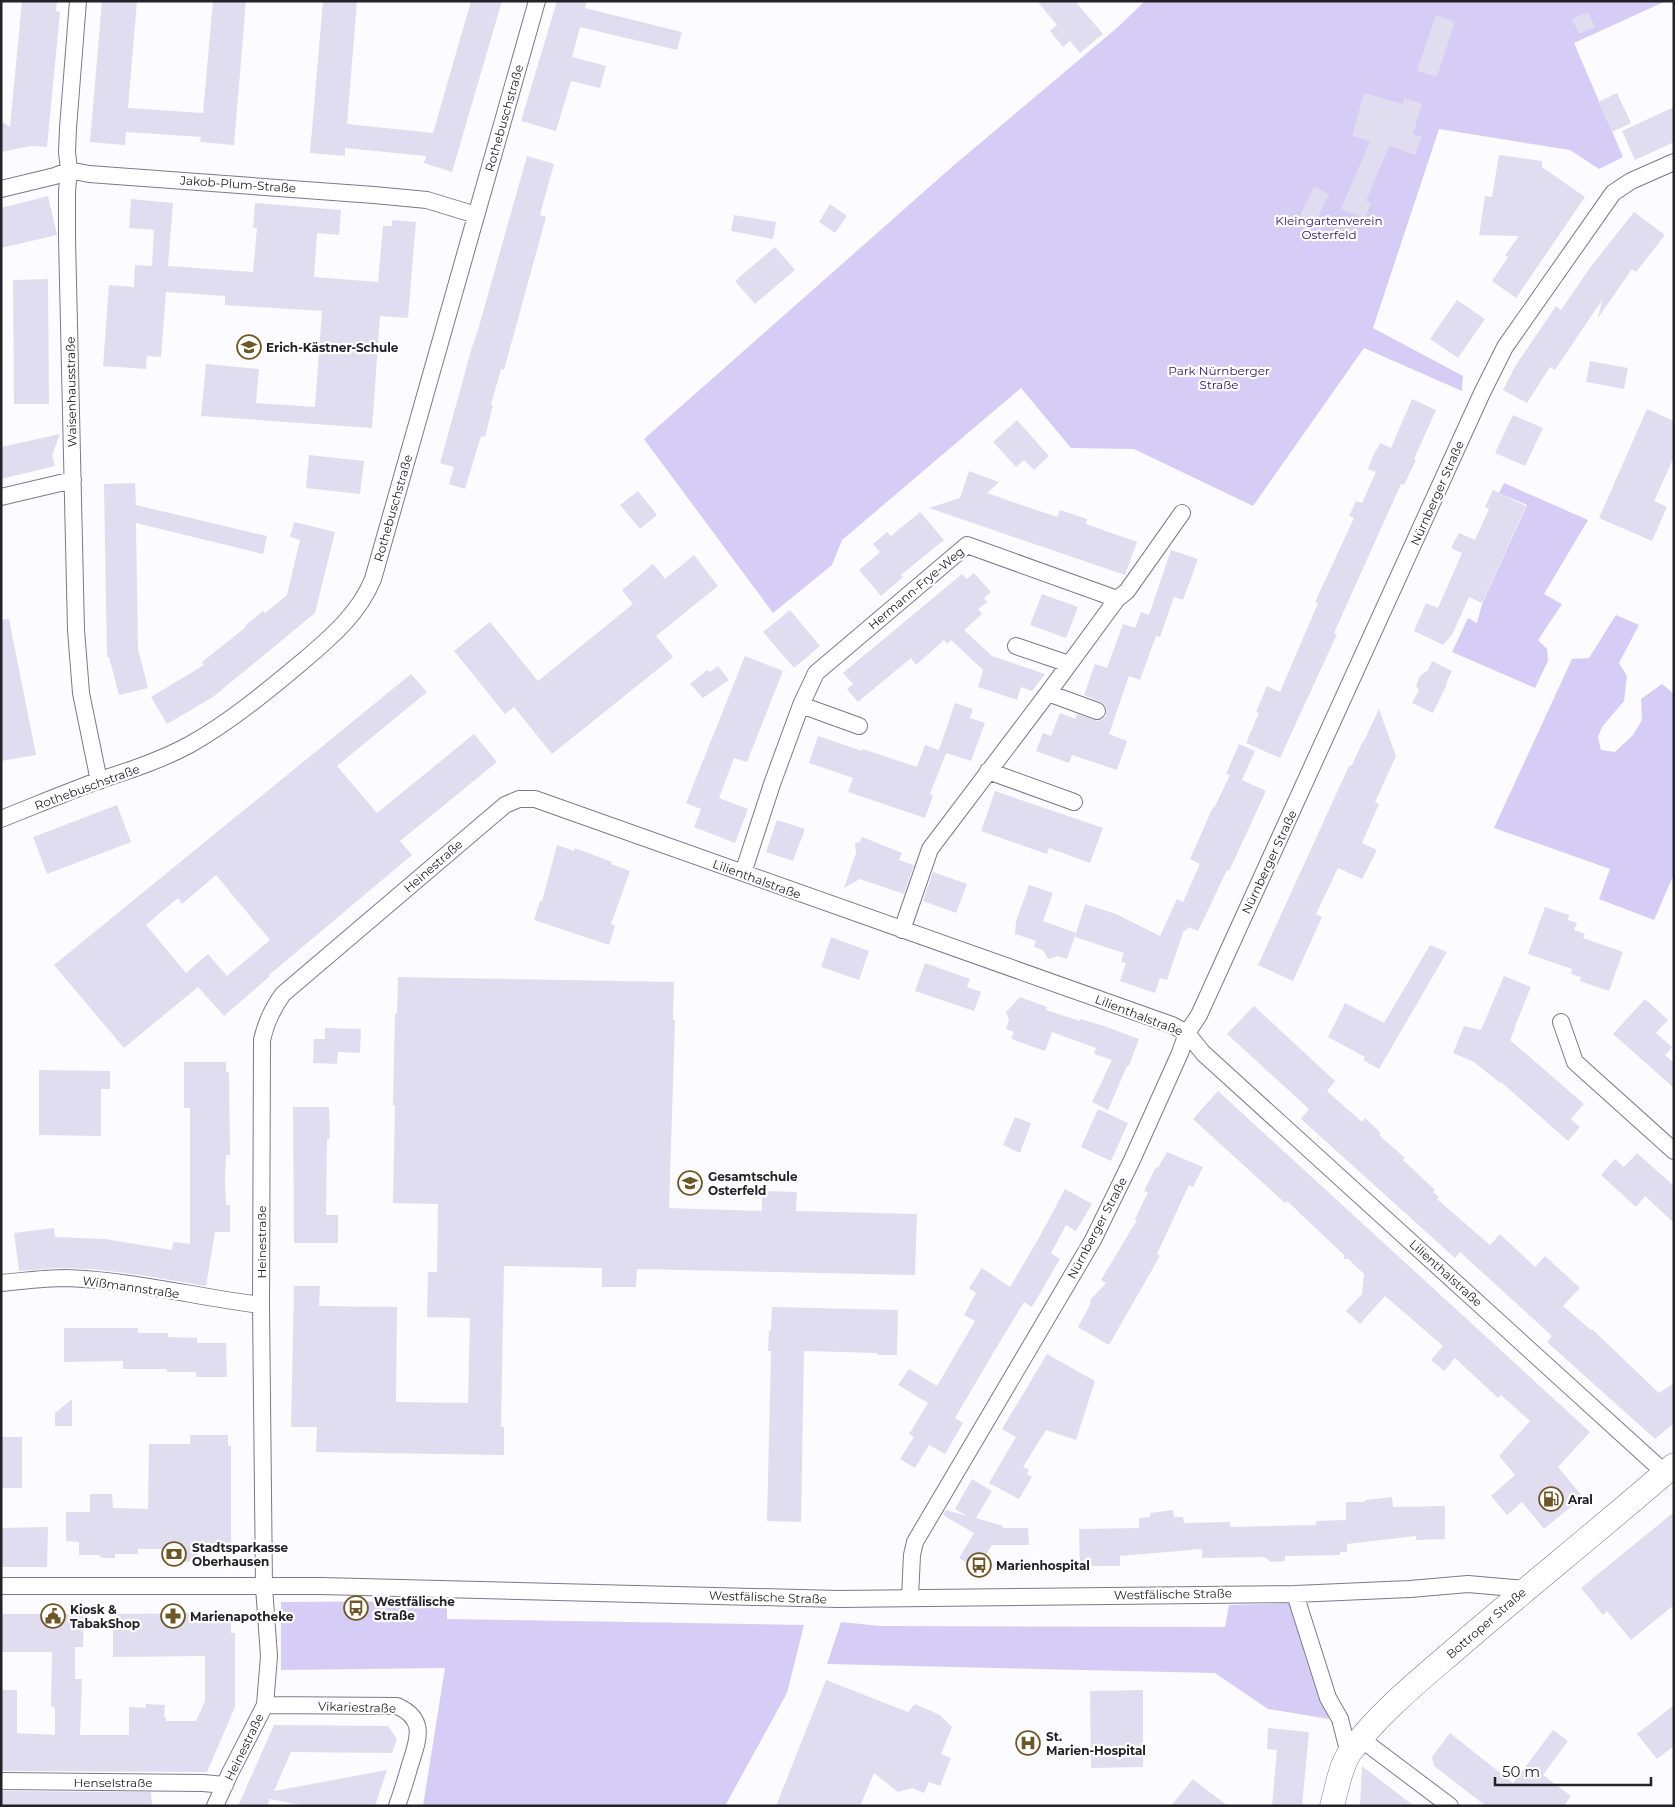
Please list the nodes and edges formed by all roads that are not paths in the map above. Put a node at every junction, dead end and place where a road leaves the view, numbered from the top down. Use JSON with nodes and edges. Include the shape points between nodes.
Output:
{"nodes":[{"id":1,"x":78,"y":1,"type":"edge"},
{"id":2,"x":537,"y":1,"type":"edge"},
{"id":3,"x":1674,"y":162,"type":"edge"},
{"id":4,"x":69,"y":170,"type":"junction"},
{"id":5,"x":1,"y":189,"type":"edge"},
{"id":6,"x":476,"y":215,"type":"junction"},
{"id":7,"x":74,"y":480,"type":"junction"},
{"id":8,"x":1,"y":498,"type":"edge"},
{"id":9,"x":1182,"y":513,"type":"dead end"},
{"id":10,"x":1117,"y":599,"type":"junction"},
{"id":11,"x":1016,"y":646,"type":"dead end"},
{"id":12,"x":1069,"y":664,"type":"junction"},
{"id":13,"x":1048,"y":693,"type":"junction"},
{"id":14,"x":801,"y":705,"type":"junction"},
{"id":15,"x":1097,"y":711,"type":"dead end"},
{"id":16,"x":859,"y":726,"type":"dead end"},
{"id":17,"x":988,"y":771,"type":"junction"},
{"id":18,"x":99,"y":781,"type":"junction"},
{"id":19,"x":535,"y":799,"type":"joint"},
{"id":20,"x":1074,"y":802,"type":"dead end"},
{"id":21,"x":1,"y":819,"type":"edge"},
{"id":22,"x":743,"y":874,"type":"junction"},
{"id":23,"x":902,"y":930,"type":"junction"},
{"id":24,"x":1561,"y":1022,"type":"dead end"},
{"id":25,"x":1187,"y":1033,"type":"junction"},
{"id":26,"x":1674,"y":1151,"type":"edge"},
{"id":27,"x":1,"y":1283,"type":"edge"},
{"id":28,"x":261,"y":1305,"type":"junction"},
{"id":29,"x":1669,"y":1469,"type":"edge"},
{"id":30,"x":1,"y":1586,"type":"edge"},
{"id":31,"x":264,"y":1587,"type":"junction"},
{"id":32,"x":1525,"y":1590,"type":"junction"},
{"id":33,"x":1295,"y":1594,"type":"junction"},
{"id":34,"x":910,"y":1597,"type":"junction"},
{"id":35,"x":265,"y":1705,"type":"junction"},
{"id":36,"x":1355,"y":1746,"type":"junction"},
{"id":37,"x":1,"y":1781,"type":"edge"},
{"id":38,"x":225,"y":1785,"type":"junction"},
{"id":39,"x":216,"y":1806,"type":"edge"},
{"id":40,"x":397,"y":1806,"type":"edge"},
{"id":41,"x":1332,"y":1806,"type":"edge"},
{"id":42,"x":1450,"y":1806,"type":"edge"}],
"edges":[{"from":1,"to":4,"type":"street","name":"Waisenhausstraße","via":[[68,128]]},
{"from":2,"to":6,"type":"street","name":"Rothebuschstraße"},
{"from":3,"to":25,"type":"street","name":"Nürnberger Straße","via":[[1613,192],[1506,348],[1482,393],[1207,998]]},
{"from":4,"to":5,"type":"street","name":"Jakob-Plum-Straße"},
{"from":4,"to":6,"type":"street","name":"Jakob-Plum-Straße","via":[[427,200]]},
{"from":4,"to":7,"type":"street","name":"Waisenhausstraße","via":[[67,238]]},
{"from":6,"to":18,"type":"street","name":"Rothebuschstraße","via":[[373,579],[359,606],[327,641],[226,723],[145,766]]},
{"from":7,"to":8,"type":"street"},
{"from":7,"to":18,"type":"street","name":"Waisenhausstraße","via":[[80,693]]},
{"from":9,"to":10,"type":"street"},
{"from":10,"to":12,"type":"street"},
{"from":10,"to":14,"type":"street","name":"Hermann-Frye-Weg","via":[[967,545],[816,673]]},
{"from":11,"to":12,"type":"street"},
{"from":12,"to":13,"type":"street"},
{"from":13,"to":15,"type":"street"},
{"from":13,"to":17,"type":"street"},
{"from":14,"to":16,"type":"street"},
{"from":14,"to":22,"type":"street","name":"Hermann-Frye-Weg"},
{"from":17,"to":20,"type":"street"},
{"from":17,"to":23,"type":"street","via":[[930,849]]},
{"from":18,"to":21,"type":"street","name":"Rothebuschstraße"},
{"from":19,"to":22,"type":"street","name":"Lilienthalstraße"},
{"from":19,"to":28,"type":"street","name":"Heinestraße","via":[[519,799],[505,805],[283,994],[269,1016],[262,1040]]},
{"from":22,"to":23,"type":"street","name":"Lilienthalstraße"},
{"from":23,"to":25,"type":"street","name":"Lilienthalstraße"},
{"from":24,"to":26,"type":"street","via":[[1575,1062]]},
{"from":25,"to":29,"type":"street","name":"Lilienthalstraße","via":[[1203,1053]]},
{"from":25,"to":34,"type":"street","name":"Nürnberger Straße","via":[[1093,1240],[916,1542],[912,1555]]},
{"from":27,"to":28,"type":"street","name":"Wißmannstraße","via":[[64,1278],[104,1281]]},
{"from":28,"to":31,"type":"street","name":"Heinestraße"},
{"from":29,"to":32,"type":"main road","name":"Bottroper Straße"},
{"from":30,"to":31,"type":"street","name":"Westfälische Straße"},
{"from":31,"to":34,"type":"street","name":"Westfälische Straße","via":[[838,1599]]},
{"from":31,"to":35,"type":"street","name":"Heinestraße","via":[[269,1656]]},
{"from":32,"to":33,"type":"street","name":"Westfälische Straße","via":[[1468,1584]]},
{"from":32,"to":36,"type":"main road","name":"Bottroper Straße","via":[[1401,1696]]},
{"from":33,"to":34,"type":"street","name":"Westfälische Straße"},
{"from":33,"to":36,"type":"street","via":[[1328,1698]]},
{"from":35,"to":38,"type":"street","name":"Heinestraße"},
{"from":35,"to":40,"type":"street","name":"Vikariestraße","via":[[397,1706],[406,1710],[415,1722],[418,1737]]},
{"from":36,"to":41,"type":"main road","name":"Bottroper Straße","via":[[1342,1768]]},
{"from":36,"to":42,"type":"street"},
{"from":37,"to":38,"type":"street","name":"Henselstraße"},
{"from":38,"to":39,"type":"street","name":"Heinestraße"}]}
